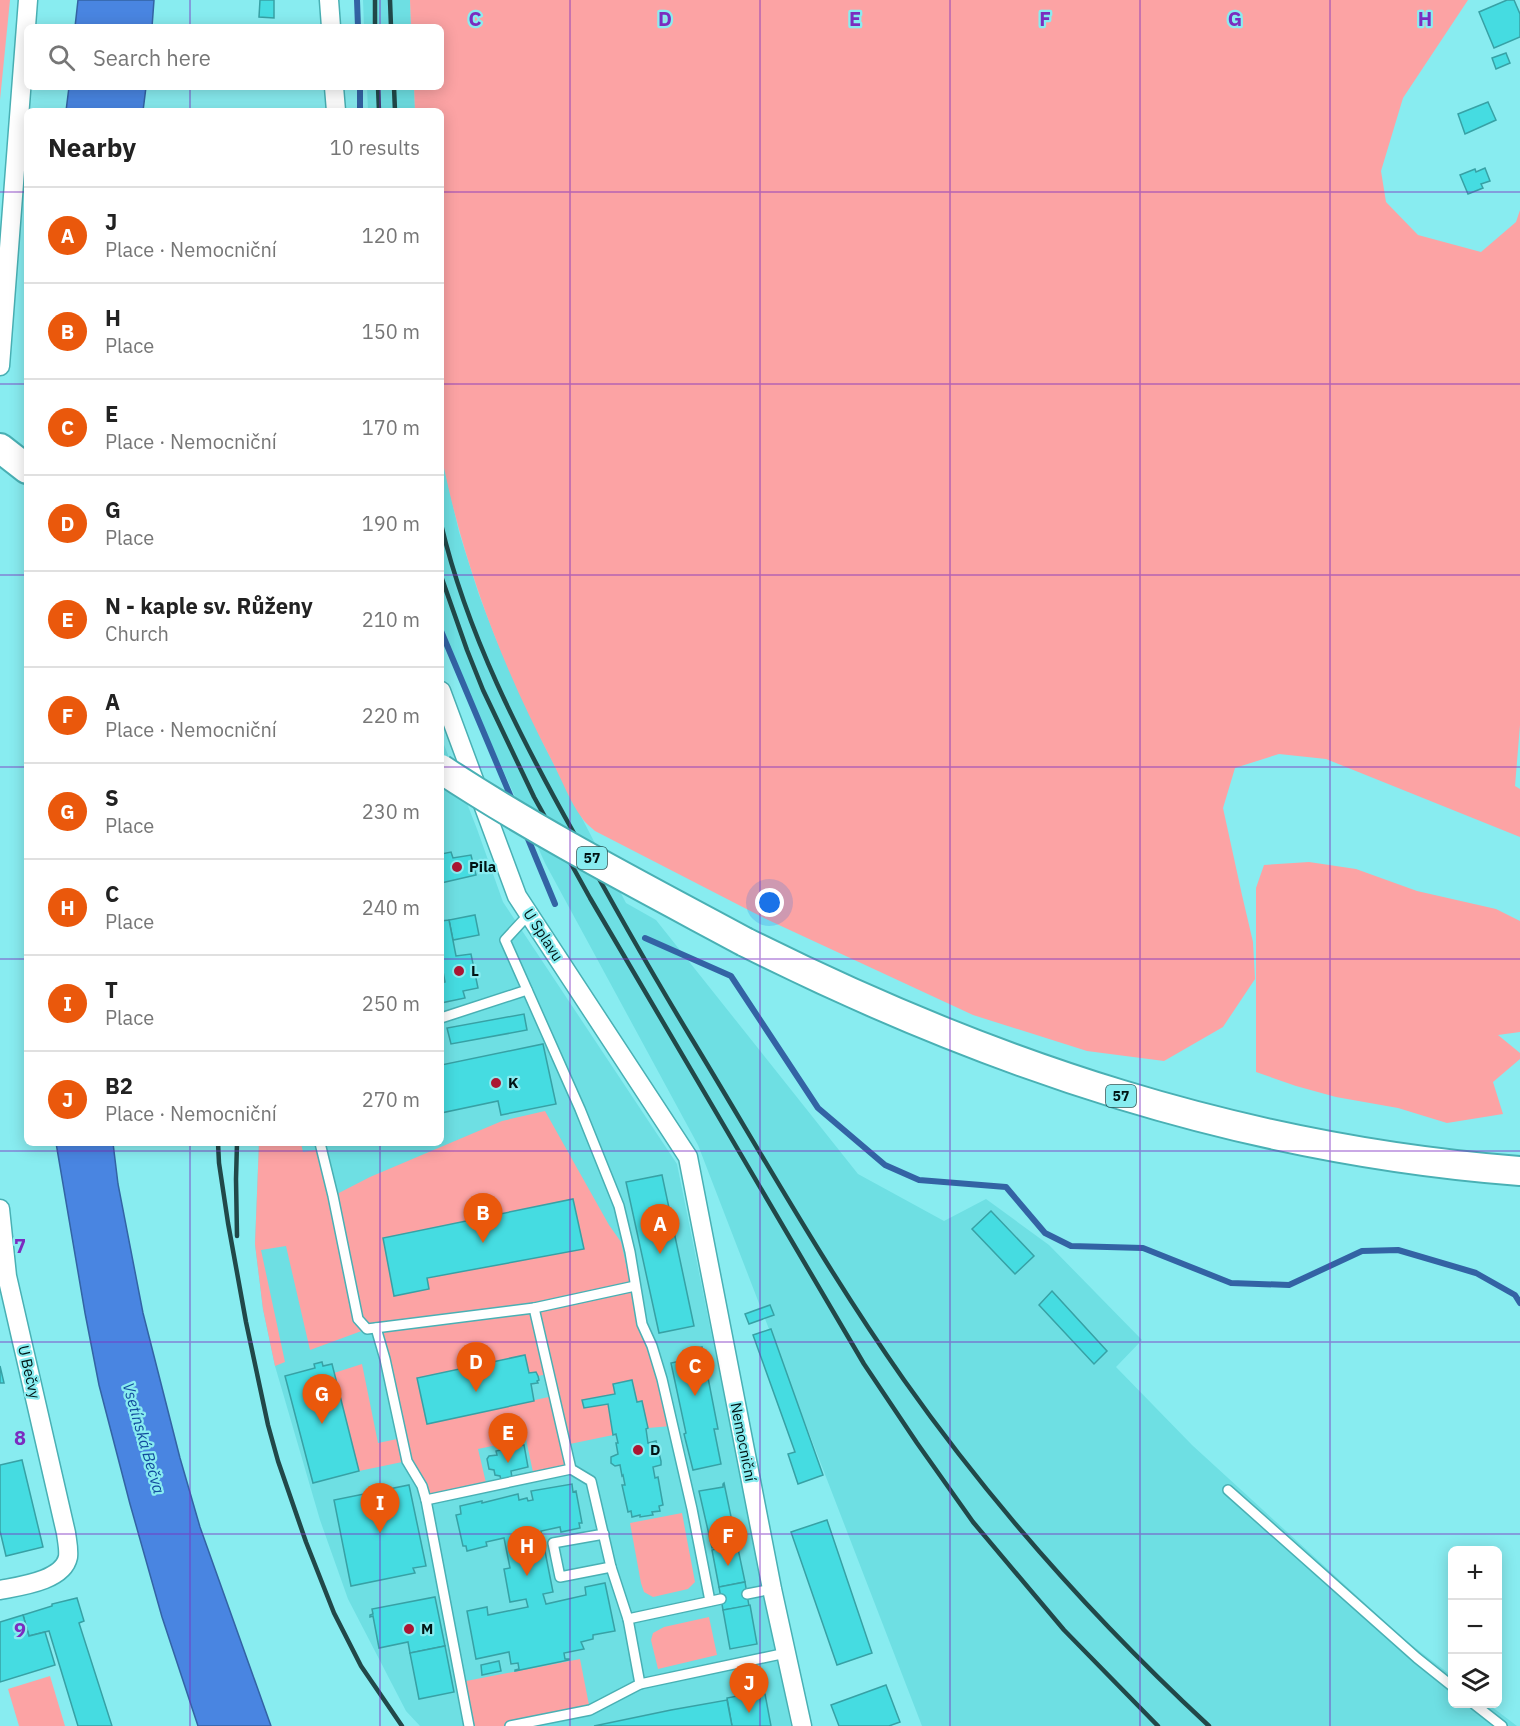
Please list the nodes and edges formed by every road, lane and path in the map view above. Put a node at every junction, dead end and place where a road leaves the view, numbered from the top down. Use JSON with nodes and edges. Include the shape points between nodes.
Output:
{"nodes":[{"id":1,"x":28,"y":0,"type":"edge"},
{"id":2,"x":329,"y":0,"type":"edge"},
{"id":3,"x":26,"y":24,"type":"edge"},
{"id":4,"x":330,"y":24,"type":"edge"},
{"id":5,"x":24,"y":52,"type":"edge"},
{"id":6,"x":334,"y":90,"type":"edge"},
{"id":7,"x":336,"y":108,"type":"edge"},
{"id":8,"x":0,"y":366,"type":"edge"},
{"id":9,"x":0,"y":448,"type":"edge"},
{"id":10,"x":24,"y":467,"type":"edge"},
{"id":11,"x":444,"y":700,"type":"edge"},
{"id":12,"x":444,"y":771,"type":"edge"},
{"id":13,"x":529,"y":914,"type":"junction"},
{"id":14,"x":527,"y":990,"type":"junction"},
{"id":15,"x":444,"y":1017,"type":"edge"},
{"id":16,"x":321,"y":1146,"type":"edge"},
{"id":17,"x":687,"y":1157,"type":"joint"},
{"id":18,"x":1520,"y":1171,"type":"edge"},
{"id":19,"x":0,"y":1209,"type":"edge"},
{"id":20,"x":4,"y":1277,"type":"edge"},
{"id":21,"x":635,"y":1286,"type":"junction"},
{"id":22,"x":534,"y":1308,"type":"junction"},
{"id":23,"x":376,"y":1328,"type":"junction"},
{"id":24,"x":571,"y":1469,"type":"junction"},
{"id":25,"x":1228,"y":1490,"type":"dead end"},
{"id":26,"x":426,"y":1500,"type":"junction"},
{"id":27,"x":604,"y":1534,"type":"junction"},
{"id":28,"x":611,"y":1567,"type":"junction"},
{"id":29,"x":772,"y":1589,"type":"junction"},
{"id":30,"x":0,"y":1590,"type":"edge"},
{"id":31,"x":747,"y":1594,"type":"dead end"},
{"id":32,"x":721,"y":1599,"type":"dead end"},
{"id":33,"x":710,"y":1601,"type":"junction"},
{"id":34,"x":628,"y":1618,"type":"junction"},
{"id":35,"x":786,"y":1653,"type":"junction"},
{"id":36,"x":1448,"y":1683,"type":"edge"},
{"id":37,"x":640,"y":1684,"type":"junction"},
{"id":38,"x":1479,"y":1708,"type":"edge"},
{"id":39,"x":469,"y":1726,"type":"edge"},
{"id":40,"x":510,"y":1726,"type":"edge"},
{"id":41,"x":802,"y":1726,"type":"edge"},
{"id":42,"x":1502,"y":1726,"type":"edge"}],
"edges":[{"from":1,"to":3,"type":"street"},
{"from":2,"to":4,"type":"street"},
{"from":5,"to":8,"type":"street"},
{"from":6,"to":7,"type":"street"},
{"from":9,"to":10,"type":"main road"},
{"from":11,"to":13,"type":"street","name":"U Splavu","via":[[518,896]]},
{"from":12,"to":18,"type":"main road","number":"57","bridge":true,"via":[[628,879],[746,942],[966,1042],[1110,1093],[1207,1120],[1385,1156]]},
{"from":13,"to":14,"type":"lane","via":[[505,939]]},
{"from":13,"to":17,"type":"street","name":"U Splavu"},
{"from":14,"to":15,"type":"lane"},
{"from":14,"to":21,"type":"lane","via":[[619,1206]]},
{"from":16,"to":23,"type":"lane","via":[[358,1319],[367,1329]]},
{"from":17,"to":29,"type":"street","name":"Nemocniční"},
{"from":19,"to":20,"type":"street","name":"U Bečvy"},
{"from":20,"to":30,"type":"street","name":"U Bečvy","via":[[69,1549],[68,1559],[54,1575]]},
{"from":21,"to":22,"type":"lane"},
{"from":21,"to":33,"type":"lane","via":[[642,1324],[662,1379]]},
{"from":22,"to":23,"type":"lane"},
{"from":22,"to":24,"type":"lane"},
{"from":23,"to":26,"type":"lane","via":[[407,1461]]},
{"from":24,"to":26,"type":"lane"},
{"from":24,"to":27,"type":"lane","via":[[591,1481]]},
{"from":25,"to":36,"type":"lane"},
{"from":26,"to":39,"type":"lane"},
{"from":27,"to":28,"type":"lane"},
{"from":27,"to":28,"type":"lane","via":[[553,1543],[560,1577]]},
{"from":28,"to":34,"type":"lane"},
{"from":29,"to":31,"type":"lane"},
{"from":29,"to":35,"type":"street","name":"Nemocniční"},
{"from":32,"to":33,"type":"lane"},
{"from":33,"to":34,"type":"lane"},
{"from":34,"to":37,"type":"lane"},
{"from":35,"to":37,"type":"lane"},
{"from":35,"to":41,"type":"street","name":"Nemocniční"},
{"from":37,"to":40,"type":"lane","via":[[590,1710]]},
{"from":38,"to":42,"type":"lane"}]}
